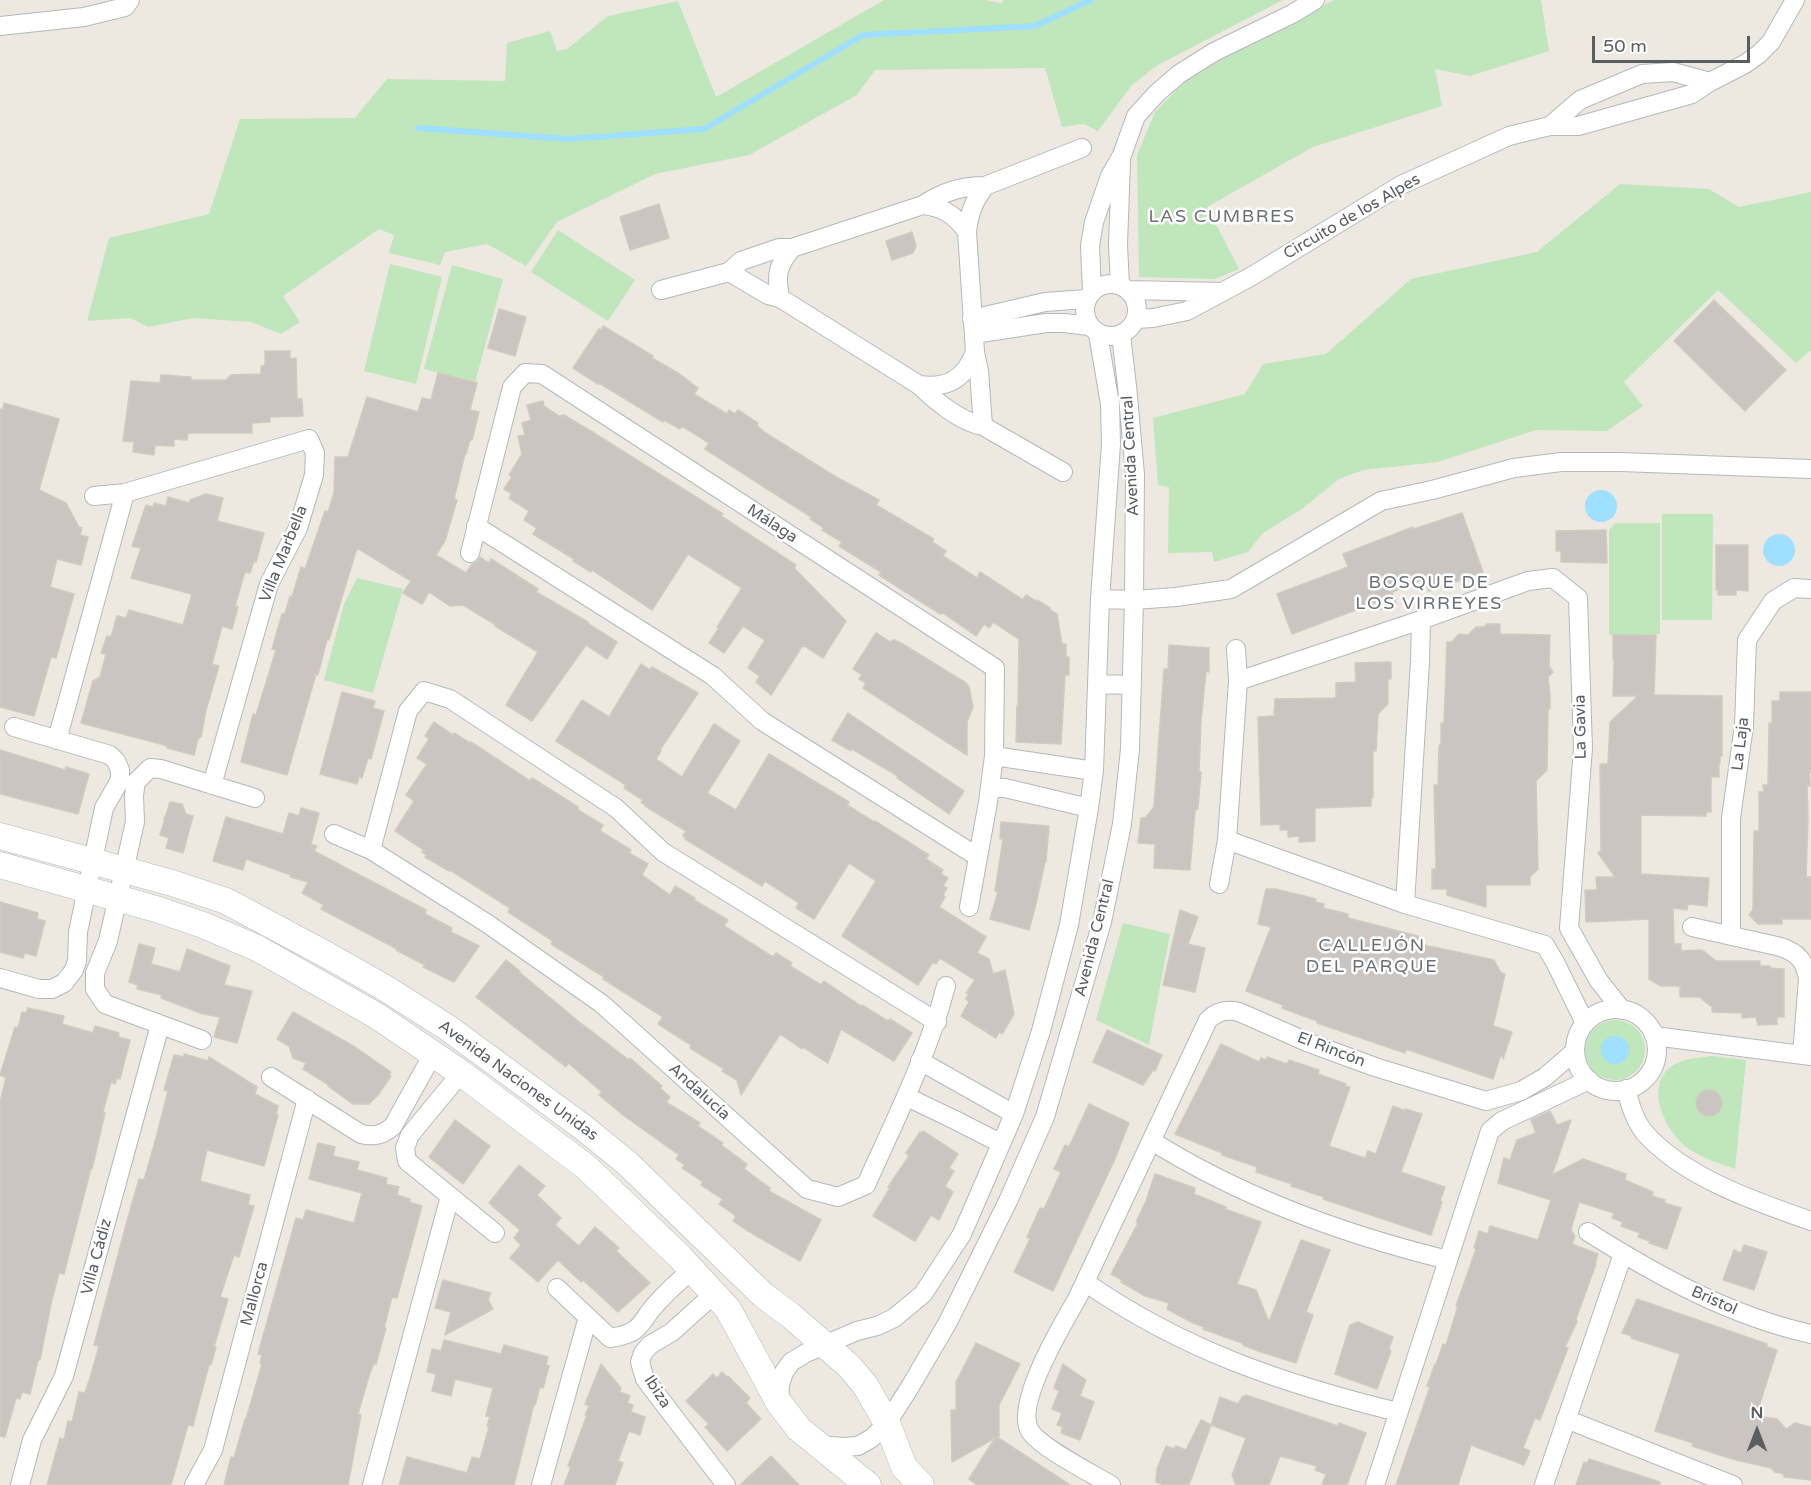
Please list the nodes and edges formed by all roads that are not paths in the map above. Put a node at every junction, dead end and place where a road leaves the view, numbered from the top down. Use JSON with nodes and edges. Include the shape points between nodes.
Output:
{"nodes":[{"id":1,"x":130,"y":0,"type":"edge"},
{"id":2,"x":1315,"y":0,"type":"edge"},
{"id":3,"x":1795,"y":0,"type":"edge"},
{"id":4,"x":0,"y":26,"type":"edge"},
{"id":5,"x":1710,"y":81,"type":"junction"},
{"id":6,"x":1550,"y":126,"type":"junction"},
{"id":7,"x":1082,"y":148,"type":"dead end"},
{"id":8,"x":1122,"y":154,"type":"junction"},
{"id":9,"x":985,"y":186,"type":"junction"},
{"id":10,"x":923,"y":205,"type":"junction"},
{"id":11,"x":967,"y":232,"type":"junction"},
{"id":12,"x":792,"y":248,"type":"junction"},
{"id":13,"x":729,"y":272,"type":"junction"},
{"id":14,"x":1124,"y":287,"type":"junction"},
{"id":15,"x":660,"y":290,"type":"dead end"},
{"id":16,"x":1224,"y":292,"type":"junction"},
{"id":17,"x":1089,"y":295,"type":"junction"},
{"id":18,"x":780,"y":298,"type":"junction"},
{"id":19,"x":1136,"y":319,"type":"junction"},
{"id":20,"x":1094,"y":330,"type":"junction"},
{"id":21,"x":974,"y":335,"type":"junction"},
{"id":22,"x":1120,"y":335,"type":"junction"},
{"id":23,"x":919,"y":385,"type":"junction"},
{"id":24,"x":983,"y":426,"type":"junction"},
{"id":25,"x":1133,"y":443,"type":"junction"},
{"id":26,"x":1111,"y":444,"type":"junction"},
{"id":27,"x":1811,"y":470,"type":"edge"},
{"id":28,"x":1063,"y":472,"type":"dead end"},
{"id":29,"x":125,"y":493,"type":"junction"},
{"id":30,"x":94,"y":496,"type":"dead end"},
{"id":31,"x":476,"y":526,"type":"junction"},
{"id":32,"x":470,"y":553,"type":"dead end"},
{"id":33,"x":1811,"y":589,"type":"edge"},
{"id":34,"x":1100,"y":599,"type":"junction"},
{"id":35,"x":1134,"y":600,"type":"junction"},
{"id":36,"x":1421,"y":620,"type":"junction"},
{"id":37,"x":1236,"y":649,"type":"dead end"},
{"id":38,"x":1238,"y":681,"type":"junction"},
{"id":39,"x":1097,"y":684,"type":"junction"},
{"id":40,"x":1132,"y":685,"type":"junction"},
{"id":41,"x":14,"y":728,"type":"dead end"},
{"id":42,"x":57,"y":740,"type":"junction"},
{"id":43,"x":994,"y":756,"type":"junction"},
{"id":44,"x":1094,"y":771,"type":"junction"},
{"id":45,"x":212,"y":785,"type":"junction"},
{"id":46,"x":990,"y":788,"type":"junction"},
{"id":47,"x":255,"y":798,"type":"dead end"},
{"id":48,"x":1089,"y":808,"type":"junction"},
{"id":49,"x":334,"y":834,"type":"dead end"},
{"id":50,"x":0,"y":836,"type":"edge"},
{"id":51,"x":1227,"y":840,"type":"junction"},
{"id":52,"x":371,"y":849,"type":"junction"},
{"id":53,"x":978,"y":857,"type":"junction"},
{"id":54,"x":92,"y":860,"type":"junction"},
{"id":55,"x":0,"y":864,"type":"edge"},
{"id":56,"x":124,"y":869,"type":"junction"},
{"id":57,"x":1219,"y":884,"type":"dead end"},
{"id":58,"x":86,"y":889,"type":"junction"},
{"id":59,"x":117,"y":897,"type":"junction"},
{"id":60,"x":1405,"y":904,"type":"junction"},
{"id":61,"x":969,"y":907,"type":"dead end"},
{"id":62,"x":1692,"y":927,"type":"dead end"},
{"id":63,"x":1731,"y":936,"type":"junction"},
{"id":64,"x":2,"y":984,"type":"edge"},
{"id":65,"x":946,"y":986,"type":"dead end"},
{"id":66,"x":1622,"y":1010,"type":"junction"},
{"id":67,"x":421,"y":1011,"type":"junction"},
{"id":68,"x":937,"y":1022,"type":"junction"},
{"id":69,"x":1585,"y":1023,"type":"junction"},
{"id":70,"x":160,"y":1025,"type":"junction"},
{"id":71,"x":1041,"y":1031,"type":"junction"},
{"id":72,"x":405,"y":1035,"type":"junction"},
{"id":73,"x":1654,"y":1036,"type":"junction"},
{"id":74,"x":202,"y":1040,"type":"dead end"},
{"id":75,"x":1068,"y":1041,"type":"junction"},
{"id":76,"x":1575,"y":1051,"type":"junction"},
{"id":77,"x":433,"y":1054,"type":"junction"},
{"id":78,"x":1806,"y":1055,"type":"edge"},
{"id":79,"x":920,"y":1060,"type":"junction"},
{"id":80,"x":461,"y":1073,"type":"junction"},
{"id":81,"x":271,"y":1077,"type":"dead end"},
{"id":82,"x":1589,"y":1080,"type":"junction"},
{"id":83,"x":1626,"y":1089,"type":"junction"},
{"id":84,"x":907,"y":1097,"type":"junction"},
{"id":85,"x":307,"y":1100,"type":"junction"},
{"id":86,"x":1014,"y":1114,"type":"junction"},
{"id":87,"x":1152,"y":1140,"type":"junction"},
{"id":88,"x":1000,"y":1143,"type":"junction"},
{"id":89,"x":645,"y":1180,"type":"junction"},
{"id":90,"x":450,"y":1197,"type":"junction"},
{"id":91,"x":625,"y":1204,"type":"junction"},
{"id":92,"x":1811,"y":1221,"type":"edge"},
{"id":93,"x":1588,"y":1232,"type":"dead end"},
{"id":94,"x":495,"y":1233,"type":"dead end"},
{"id":95,"x":1623,"y":1254,"type":"junction"},
{"id":96,"x":1448,"y":1260,"type":"junction"},
{"id":97,"x":692,"y":1269,"type":"junction"},
{"id":98,"x":1085,"y":1282,"type":"junction"},
{"id":99,"x":557,"y":1288,"type":"dead end"},
{"id":100,"x":714,"y":1294,"type":"junction"},
{"id":101,"x":588,"y":1317,"type":"junction"},
{"id":102,"x":1811,"y":1334,"type":"edge"},
{"id":103,"x":825,"y":1346,"type":"junction"},
{"id":104,"x":779,"y":1403,"type":"junction"},
{"id":105,"x":1398,"y":1412,"type":"junction"},
{"id":106,"x":1566,"y":1419,"type":"junction"},
{"id":107,"x":887,"y":1423,"type":"junction"},
{"id":108,"x":819,"y":1445,"type":"junction"},
{"id":109,"x":719,"y":1481,"type":"edge"},
{"id":110,"x":20,"y":1485,"type":"edge"},
{"id":111,"x":194,"y":1485,"type":"edge"},
{"id":112,"x":372,"y":1485,"type":"edge"},
{"id":113,"x":541,"y":1485,"type":"edge"},
{"id":114,"x":868,"y":1485,"type":"edge"},
{"id":115,"x":921,"y":1485,"type":"edge"},
{"id":116,"x":1111,"y":1485,"type":"edge"},
{"id":117,"x":1375,"y":1485,"type":"edge"},
{"id":118,"x":1544,"y":1485,"type":"edge"},
{"id":119,"x":1733,"y":1485,"type":"edge"}],
"edges":[{"from":1,"to":4,"type":"street","via":[[125,8],[84,17]]},
{"from":2,"to":8,"type":"street","via":[[1179,74],[1136,116]]},
{"from":3,"to":5,"type":"street","name":"Circuito de los Alpes","via":[[1771,42],[1759,54]]},
{"from":5,"to":6,"type":"street","name":"Circuito de los Alpes","via":[[1692,94],[1589,123]]},
{"from":5,"to":6,"type":"street","name":"Circuito de los Alpes","via":[[1673,72],[1642,74],[1581,100]]},
{"from":6,"to":16,"type":"street","name":"Circuito de los Alpes","via":[[1509,136],[1401,185]]},
{"from":7,"to":9,"type":"street"},
{"from":8,"to":14,"type":"street","via":[[1118,245]]},
{"from":8,"to":17,"type":"street","via":[[1094,222]]},
{"from":9,"to":10,"type":"street","via":[[951,190]]},
{"from":9,"to":11,"type":"street","via":[[968,215]]},
{"from":10,"to":11,"type":"street","via":[[949,212]]},
{"from":10,"to":12,"type":"street"},
{"from":11,"to":21,"type":"street"},
{"from":12,"to":13,"type":"street","via":[[779,248],[741,261]]},
{"from":12,"to":18,"type":"street","via":[[777,272]]},
{"from":13,"to":15,"type":"street"},
{"from":13,"to":18,"type":"street"},
{"from":14,"to":16,"type":"street"},
{"from":14,"to":17,"type":"street","via":[[1100,286]]},
{"from":14,"to":19,"type":"street","via":[[1135,298]]},
{"from":16,"to":19,"type":"street","name":"Circuito de los Alpes","via":[[1187,311]]},
{"from":17,"to":20,"type":"street","via":[[1085,317]]},
{"from":17,"to":21,"type":"street","via":[[1045,302]]},
{"from":18,"to":23,"type":"street"},
{"from":19,"to":22,"type":"street"},
{"from":20,"to":21,"type":"street","via":[[1046,323]]},
{"from":20,"to":22,"type":"street","via":[[1109,337]]},
{"from":20,"to":26,"type":"street","name":"Avenida Central","via":[[1110,404]]},
{"from":21,"to":23,"type":"street","via":[[968,368],[958,378],[932,387]]},
{"from":21,"to":24,"type":"street"},
{"from":22,"to":25,"type":"street","name":"Avenida Central"},
{"from":23,"to":24,"type":"street","via":[[932,398],[973,424]]},
{"from":24,"to":28,"type":"street"},
{"from":25,"to":26,"type":"street"},
{"from":25,"to":35,"type":"street","name":"Avenida Central"},
{"from":26,"to":34,"type":"street","name":"Avenida Central"},
{"from":27,"to":35,"type":"street","via":[[1621,462],[1561,462],[1514,468],[1381,501],[1231,590]]},
{"from":29,"to":30,"type":"street","name":"Villa Marbella"},
{"from":29,"to":42,"type":"street"},
{"from":29,"to":45,"type":"street","name":"Villa Marbella","via":[[309,439],[315,453],[314,475],[298,528],[269,584]]},
{"from":31,"to":32,"type":"street","name":"Málaga"},
{"from":31,"to":43,"type":"street","name":"Málaga","via":[[512,387],[525,373],[542,374],[995,668]]},
{"from":31,"to":53,"type":"street","via":[[713,676],[762,721]]},
{"from":33,"to":63,"type":"street","name":"La Laja","via":[[1794,588],[1773,601],[1747,640],[1744,726],[1731,818]]},
{"from":34,"to":35,"type":"street"},
{"from":34,"to":39,"type":"street","name":"Avenida Central"},
{"from":35,"to":40,"type":"street","name":"Avenida Central"},
{"from":36,"to":38,"type":"street","name":"La Gavia"},
{"from":36,"to":60,"type":"street"},
{"from":36,"to":66,"type":"street","name":"La Gavia","via":[[1528,581],[1553,578],[1578,598],[1583,748],[1569,928],[1599,981]]},
{"from":37,"to":38,"type":"street"},
{"from":38,"to":51,"type":"street"},
{"from":39,"to":40,"type":"street"},
{"from":39,"to":44,"type":"street","name":"Avenida Central"},
{"from":40,"to":75,"type":"street","name":"Avenida Central","via":[[1122,824],[1102,922]]},
{"from":41,"to":42,"type":"street"},
{"from":42,"to":54,"type":"street","via":[[110,755],[120,770],[120,780],[104,808]]},
{"from":43,"to":44,"type":"street"},
{"from":43,"to":46,"type":"street"},
{"from":44,"to":48,"type":"street","name":"Avenida Central"},
{"from":45,"to":47,"type":"street"},
{"from":45,"to":56,"type":"street","via":[[161,769],[146,771],[136,782],[135,819]]},
{"from":46,"to":48,"type":"street"},
{"from":46,"to":53,"type":"street"},
{"from":48,"to":71,"type":"street","name":"Avenida Central","via":[[1069,925]]},
{"from":49,"to":52,"type":"street","name":"Andalucía"},
{"from":50,"to":54,"type":"street","name":"Avenida Naciones Unidas"},
{"from":51,"to":57,"type":"street"},
{"from":51,"to":60,"type":"street"},
{"from":52,"to":68,"type":"street","via":[[408,711],[424,691],[450,699],[616,808],[663,852]]},
{"from":52,"to":84,"type":"street","name":"Andalucía","via":[[602,1004],[807,1189],[838,1197],[866,1185]]},
{"from":53,"to":61,"type":"street"},
{"from":54,"to":56,"type":"street","name":"Avenida Naciones Unidas"},
{"from":54,"to":58,"type":"street"},
{"from":55,"to":58,"type":"street","name":"Avenida Naciones Unidas"},
{"from":56,"to":59,"type":"street"},
{"from":56,"to":67,"type":"street","name":"Avenida Naciones Unidas","via":[[226,901],[327,954]]},
{"from":58,"to":59,"type":"street","name":"Avenida Naciones Unidas"},
{"from":58,"to":64,"type":"street","via":[[76,939],[76,961],[69,978],[52,989]]},
{"from":59,"to":70,"type":"street","via":[[108,941],[94,973],[94,989],[105,1004]]},
{"from":59,"to":72,"type":"street","name":"Avenida Naciones Unidas","via":[[203,925],[257,948]]},
{"from":60,"to":69,"type":"street","via":[[1545,945]]},
{"from":62,"to":63,"type":"street"},
{"from":63,"to":78,"type":"street","via":[[1781,947],[1802,959],[1808,979]]},
{"from":65,"to":68,"type":"street"},
{"from":66,"to":69,"type":"street","via":[[1602,1012]]},
{"from":66,"to":73,"type":"street","via":[[1642,1018]]},
{"from":67,"to":72,"type":"street"},
{"from":67,"to":89,"type":"street","name":"Avenida Naciones Unidas","via":[[584,1128]]},
{"from":68,"to":79,"type":"street"},
{"from":69,"to":76,"type":"street"},
{"from":70,"to":74,"type":"street"},
{"from":70,"to":110,"type":"street","name":"Villa Cádiz","via":[[64,1376],[32,1440]]},
{"from":71,"to":75,"type":"street"},
{"from":71,"to":86,"type":"street","name":"Avenida Central"},
{"from":72,"to":77,"type":"street","name":"Avenida Naciones Unidas"},
{"from":73,"to":78,"type":"street"},
{"from":73,"to":83,"type":"street","via":[[1655,1063],[1638,1084]]},
{"from":75,"to":107,"type":"street","name":"Avenida Central","via":[[1045,1117],[1008,1201],[948,1322]]},
{"from":76,"to":82,"type":"street","via":[[1579,1067]]},
{"from":76,"to":87,"type":"street","name":"El Rincón","via":[[1545,1077],[1521,1091],[1486,1101],[1375,1067],[1239,1012],[1222,1011],[1203,1027]]},
{"from":77,"to":80,"type":"street","name":"Avenida Naciones Unidas"},
{"from":77,"to":85,"type":"street","via":[[393,1126],[378,1135],[362,1134]]},
{"from":79,"to":84,"type":"street","name":"Andalucía"},
{"from":79,"to":86,"type":"street"},
{"from":80,"to":90,"type":"street","via":[[410,1135],[405,1148],[407,1161]]},
{"from":80,"to":91,"type":"street","name":"Avenida Naciones Unidas","via":[[586,1167]]},
{"from":81,"to":85,"type":"street"},
{"from":82,"to":83,"type":"street","via":[[1606,1089]]},
{"from":82,"to":96,"type":"street","via":[[1502,1121],[1490,1131]]},
{"from":83,"to":92,"type":"street","via":[[1634,1117],[1644,1131],[1677,1160],[1744,1197]]},
{"from":84,"to":88,"type":"street"},
{"from":85,"to":111,"type":"street","name":"Mallorca","via":[[213,1450]]},
{"from":86,"to":88,"type":"street","name":"Avenida Central"},
{"from":87,"to":96,"type":"street","via":[[1217,1177],[1306,1217]]},
{"from":87,"to":98,"type":"street","name":"El Rincón"},
{"from":88,"to":103,"type":"street","name":"Avenida Central","via":[[962,1234],[922,1294],[894,1318]]},
{"from":89,"to":91,"type":"street"},
{"from":89,"to":103,"type":"street","name":"Avenida Naciones Unidas","via":[[763,1295]]},
{"from":90,"to":94,"type":"street"},
{"from":90,"to":112,"type":"street"},
{"from":91,"to":97,"type":"street","name":"Avenida Naciones Unidas"},
{"from":93,"to":95,"type":"street","name":"Bristol"},
{"from":95,"to":102,"type":"street","name":"Bristol","via":[[1705,1298]]},
{"from":95,"to":106,"type":"street"},
{"from":96,"to":105,"type":"street"},
{"from":97,"to":100,"type":"street","name":"Avenida Naciones Unidas"},
{"from":97,"to":101,"type":"street","via":[[635,1331],[610,1338]]},
{"from":98,"to":105,"type":"street","via":[[1130,1312],[1218,1356],[1284,1382]]},
{"from":98,"to":116,"type":"street","name":"El Rincón","via":[[1046,1355],[1026,1418],[1032,1433],[1042,1443]]},
{"from":99,"to":101,"type":"street"},
{"from":100,"to":104,"type":"street","name":"Avenida Naciones Unidas","via":[[728,1310]]},
{"from":100,"to":109,"type":"street","name":"Ibiza","via":[[672,1332],[650,1345],[640,1362],[645,1379]]},
{"from":101,"to":113,"type":"street"},
{"from":103,"to":104,"type":"street","name":"Avenida Central","via":[[791,1362],[780,1385]]},
{"from":103,"to":107,"type":"street","name":"Avenida Naciones Unidas","via":[[865,1385]]},
{"from":104,"to":108,"type":"street","name":"Avenida Naciones Unidas","via":[[799,1429]]},
{"from":105,"to":117,"type":"street"},
{"from":106,"to":118,"type":"street"},
{"from":106,"to":119,"type":"street"},
{"from":107,"to":108,"type":"street","name":"Avenida Central","via":[[858,1446]]},
{"from":107,"to":115,"type":"street","name":"Avenida Naciones Unidas","via":[[904,1467]]},
{"from":108,"to":114,"type":"street","name":"Avenida Naciones Unidas"}]}
